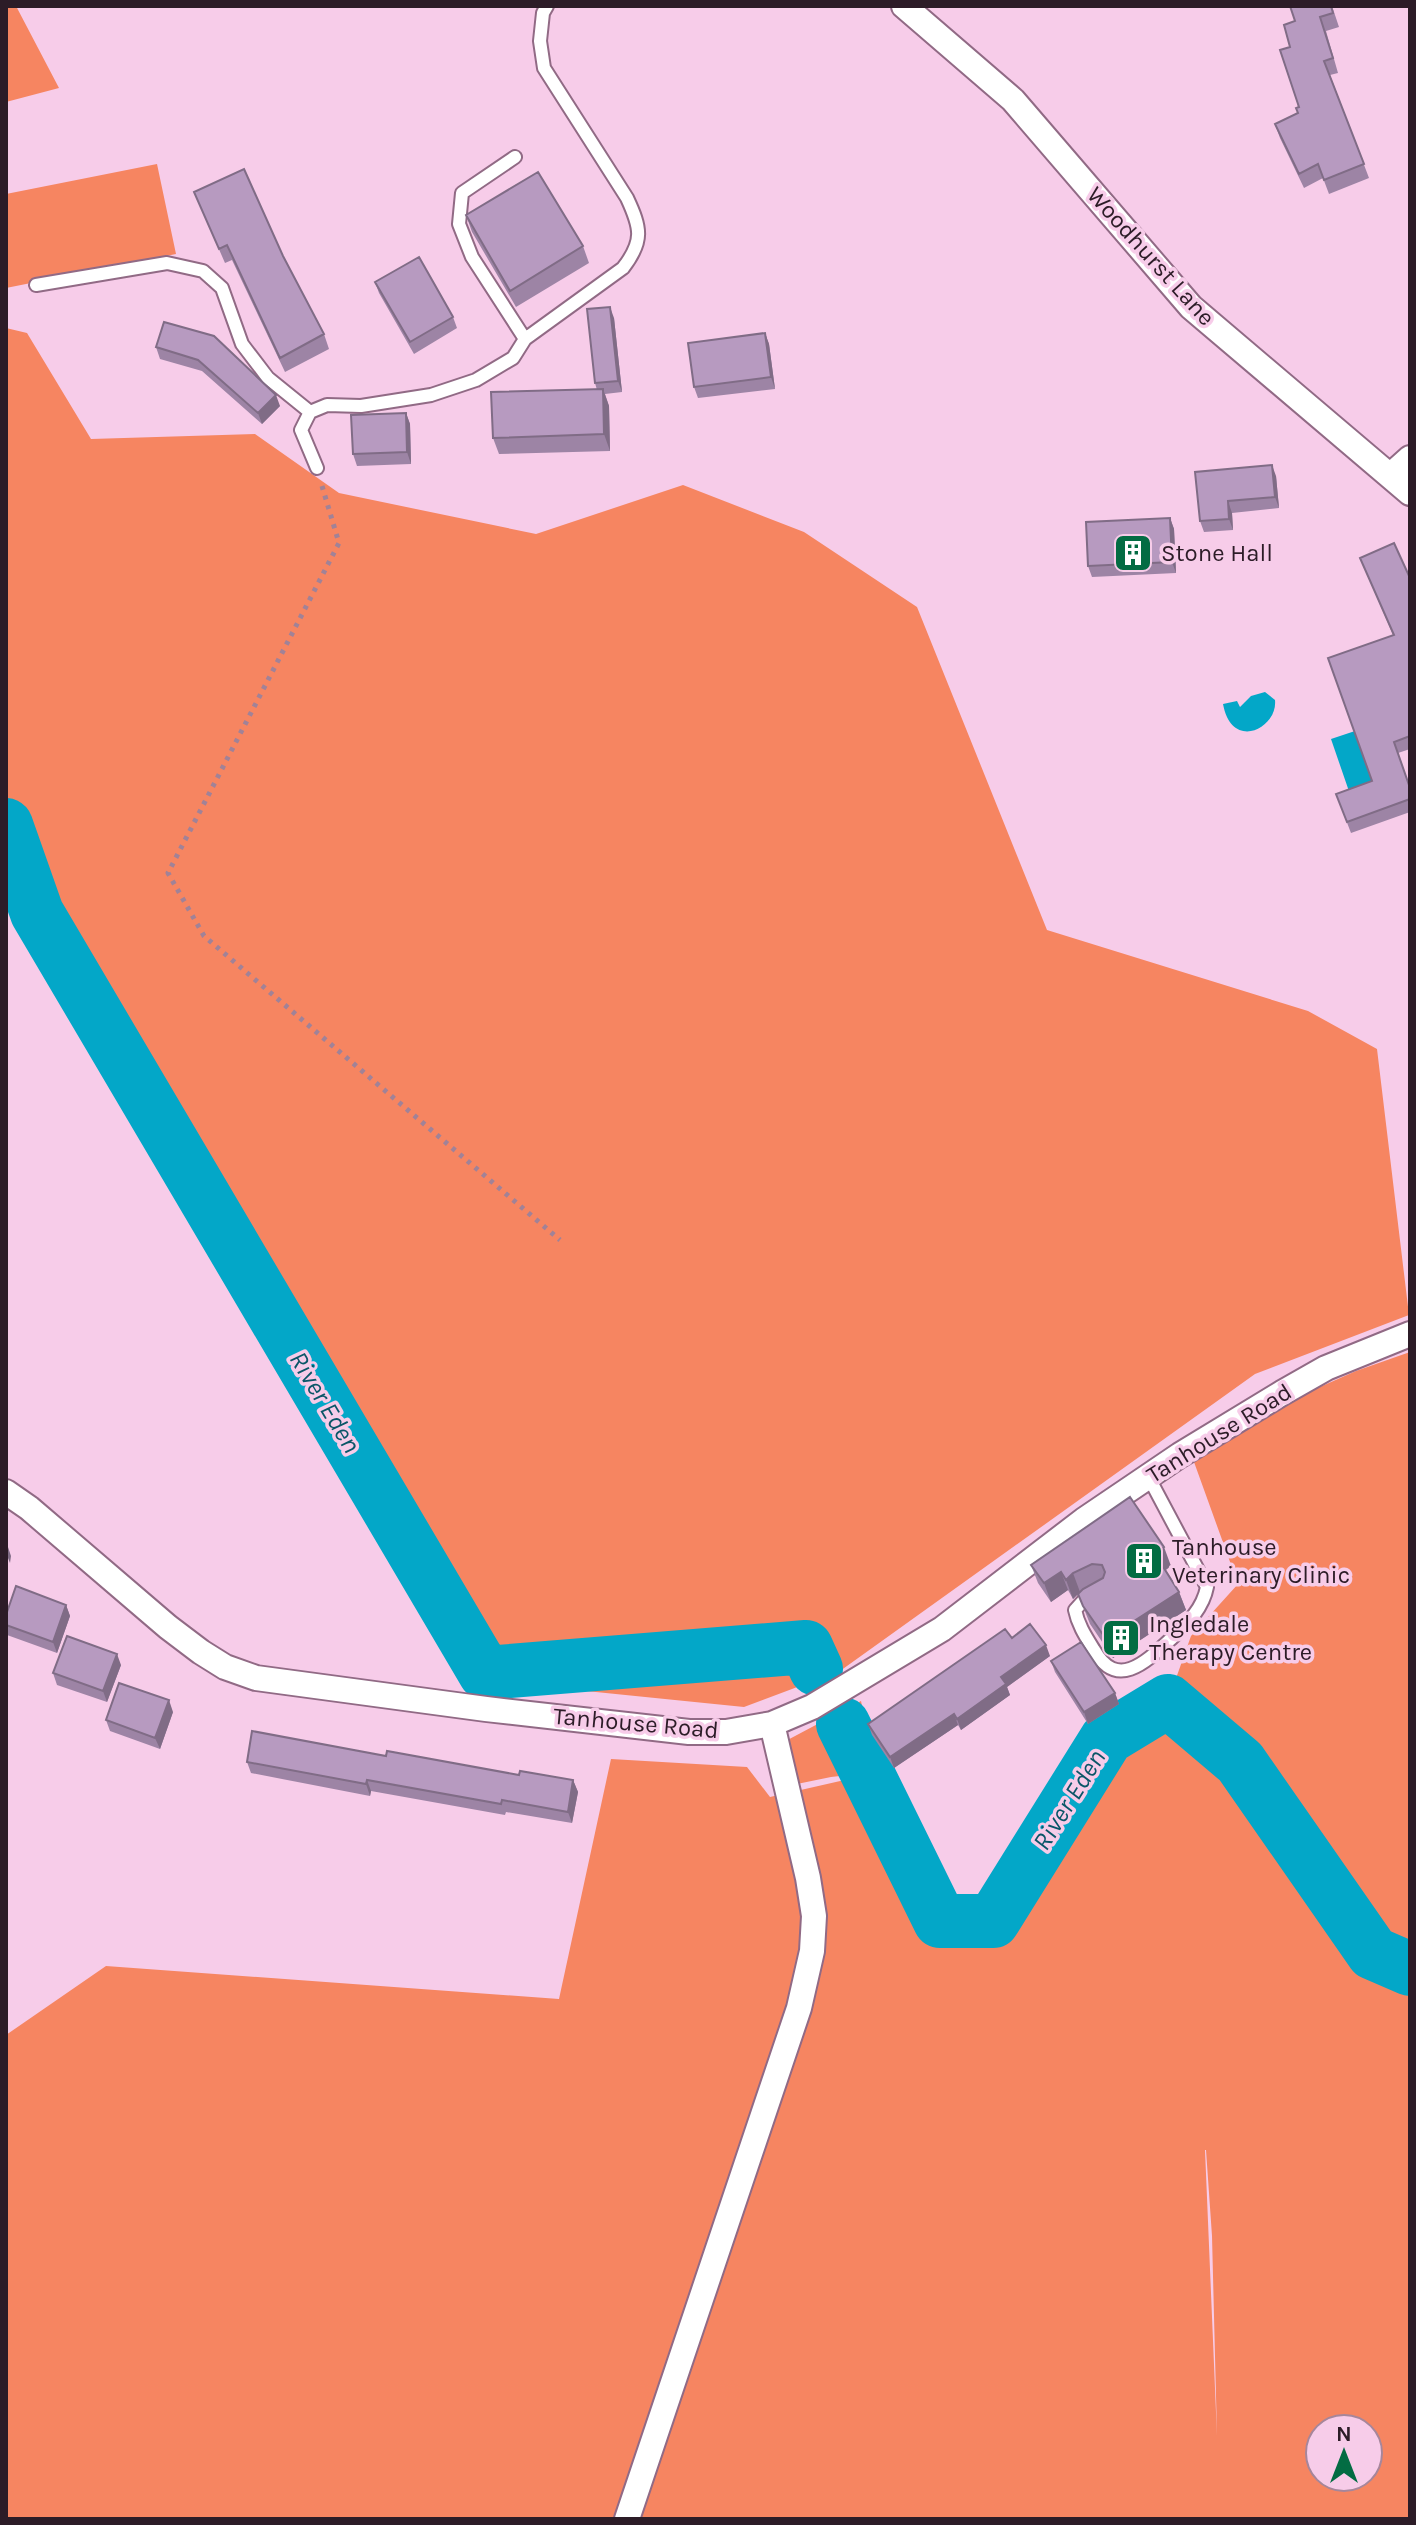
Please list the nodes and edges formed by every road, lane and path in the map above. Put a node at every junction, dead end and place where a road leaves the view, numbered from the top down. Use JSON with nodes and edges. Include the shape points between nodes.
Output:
{"nodes":[{"id":1,"x":547,"y":6,"type":"edge"},
{"id":2,"x":904,"y":6,"type":"edge"},
{"id":3,"x":515,"y":157,"type":"dead end"},
{"id":4,"x":36,"y":285,"type":"dead end"},
{"id":5,"x":525,"y":339,"type":"junction"},
{"id":6,"x":310,"y":412,"type":"junction"},
{"id":7,"x":1410,"y":458,"type":"edge"},
{"id":8,"x":317,"y":468,"type":"joint"},
{"id":9,"x":1391,"y":475,"type":"junction"},
{"id":10,"x":1410,"y":493,"type":"edge"},
{"id":11,"x":560,"y":1240,"type":"dead end"},
{"id":12,"x":1410,"y":1334,"type":"edge"},
{"id":13,"x":1148,"y":1476,"type":"junction"},
{"id":14,"x":6,"y":1492,"type":"edge"},
{"id":15,"x":1103,"y":1591,"type":"edge"},
{"id":16,"x":772,"y":1724,"type":"junction"},
{"id":17,"x":627,"y":2519,"type":"edge"}],
"edges":[{"from":1,"to":5,"type":"lane","via":[[540,41],[544,68],[627,198],[636,216],[639,243],[623,268]]},
{"from":2,"to":9,"type":"street","name":"Woodhurst Lane","via":[[1013,100],[1191,307]]},
{"from":3,"to":5,"type":"lane","via":[[462,193],[459,224],[472,257]]},
{"from":4,"to":6,"type":"lane","via":[[167,263],[203,271],[222,288],[242,344],[268,378]]},
{"from":5,"to":6,"type":"lane","via":[[513,358],[476,380],[431,395],[361,406],[327,405]]},
{"from":6,"to":8,"type":"lane","via":[[301,430]]},
{"from":7,"to":9,"type":"street"},
{"from":8,"to":11,"type":"path","via":[[339,543],[168,873],[204,936]]},
{"from":9,"to":10,"type":"street","name":"Woodhurst Lane"},
{"from":12,"to":13,"type":"street","name":"Tanhouse Road","via":[[1326,1368]]},
{"from":13,"to":15,"type":"lane","via":[[1207,1587],[1205,1601],[1145,1663],[1122,1671],[1109,1668],[1097,1656],[1078,1623],[1075,1610]]},
{"from":13,"to":16,"type":"street","name":"Tanhouse Road","via":[[942,1629],[812,1707]]},
{"from":14,"to":16,"type":"street","name":"Tanhouse Road","via":[[201,1652],[256,1678],[689,1732]]},
{"from":16,"to":17,"type":"street","via":[[808,1878],[812,1951],[799,2008]]}]}
